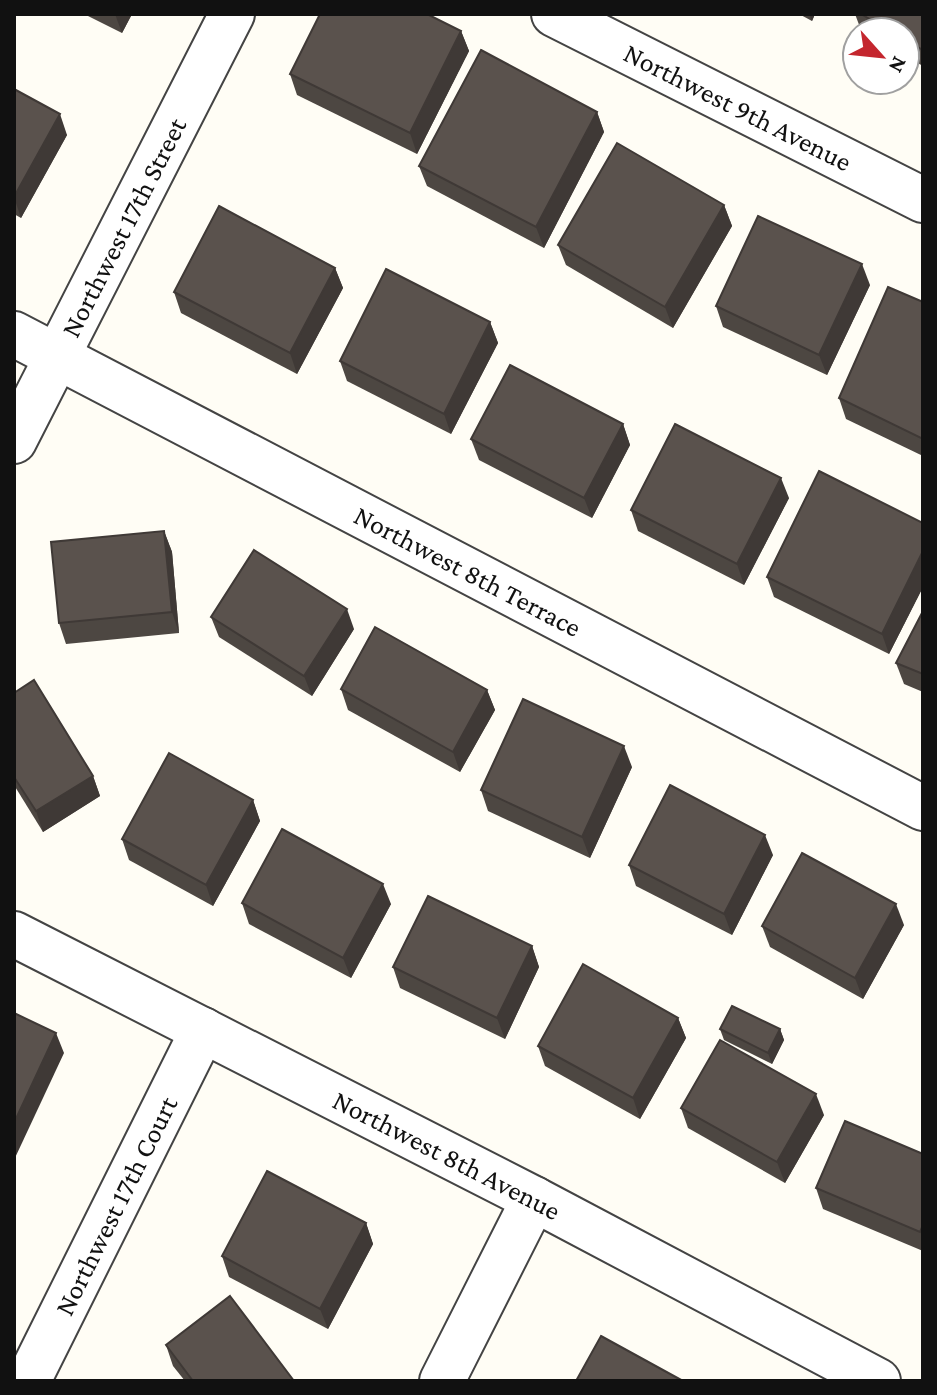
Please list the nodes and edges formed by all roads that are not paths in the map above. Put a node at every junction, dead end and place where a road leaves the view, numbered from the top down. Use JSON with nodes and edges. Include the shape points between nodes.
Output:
{"nodes":[{"id":1,"x":232,"y":14,"type":"edge"},
{"id":2,"x":554,"y":14,"type":"edge"},
{"id":3,"x":923,"y":200,"type":"edge"},
{"id":4,"x":14,"y":334,"type":"edge"},
{"id":5,"x":56,"y":356,"type":"junction"},
{"id":6,"x":14,"y":441,"type":"edge"},
{"id":7,"x":923,"y":808,"type":"edge"},
{"id":8,"x":14,"y":934,"type":"edge"},
{"id":9,"x":203,"y":1030,"type":"junction"},
{"id":10,"x":534,"y":1199,"type":"junction"},
{"id":11,"x":28,"y":1381,"type":"edge"},
{"id":12,"x":442,"y":1381,"type":"edge"},
{"id":13,"x":878,"y":1381,"type":"edge"}],
"edges":[{"from":1,"to":5,"type":"street","name":"Northwest 17th Street"},
{"from":2,"to":3,"type":"street","name":"Northwest 9th Avenue"},
{"from":4,"to":5,"type":"street","name":"Northwest 8th Terrace"},
{"from":5,"to":6,"type":"street","name":"Northwest 17th Street"},
{"from":5,"to":7,"type":"street","name":"Northwest 8th Terrace"},
{"from":8,"to":9,"type":"street","name":"Northwest 8th Avenue"},
{"from":9,"to":10,"type":"street","name":"Northwest 8th Avenue"},
{"from":9,"to":11,"type":"street","name":"Northwest 17th Court"},
{"from":10,"to":12,"type":"street"},
{"from":10,"to":13,"type":"street","name":"Northwest 8th Avenue"}]}
